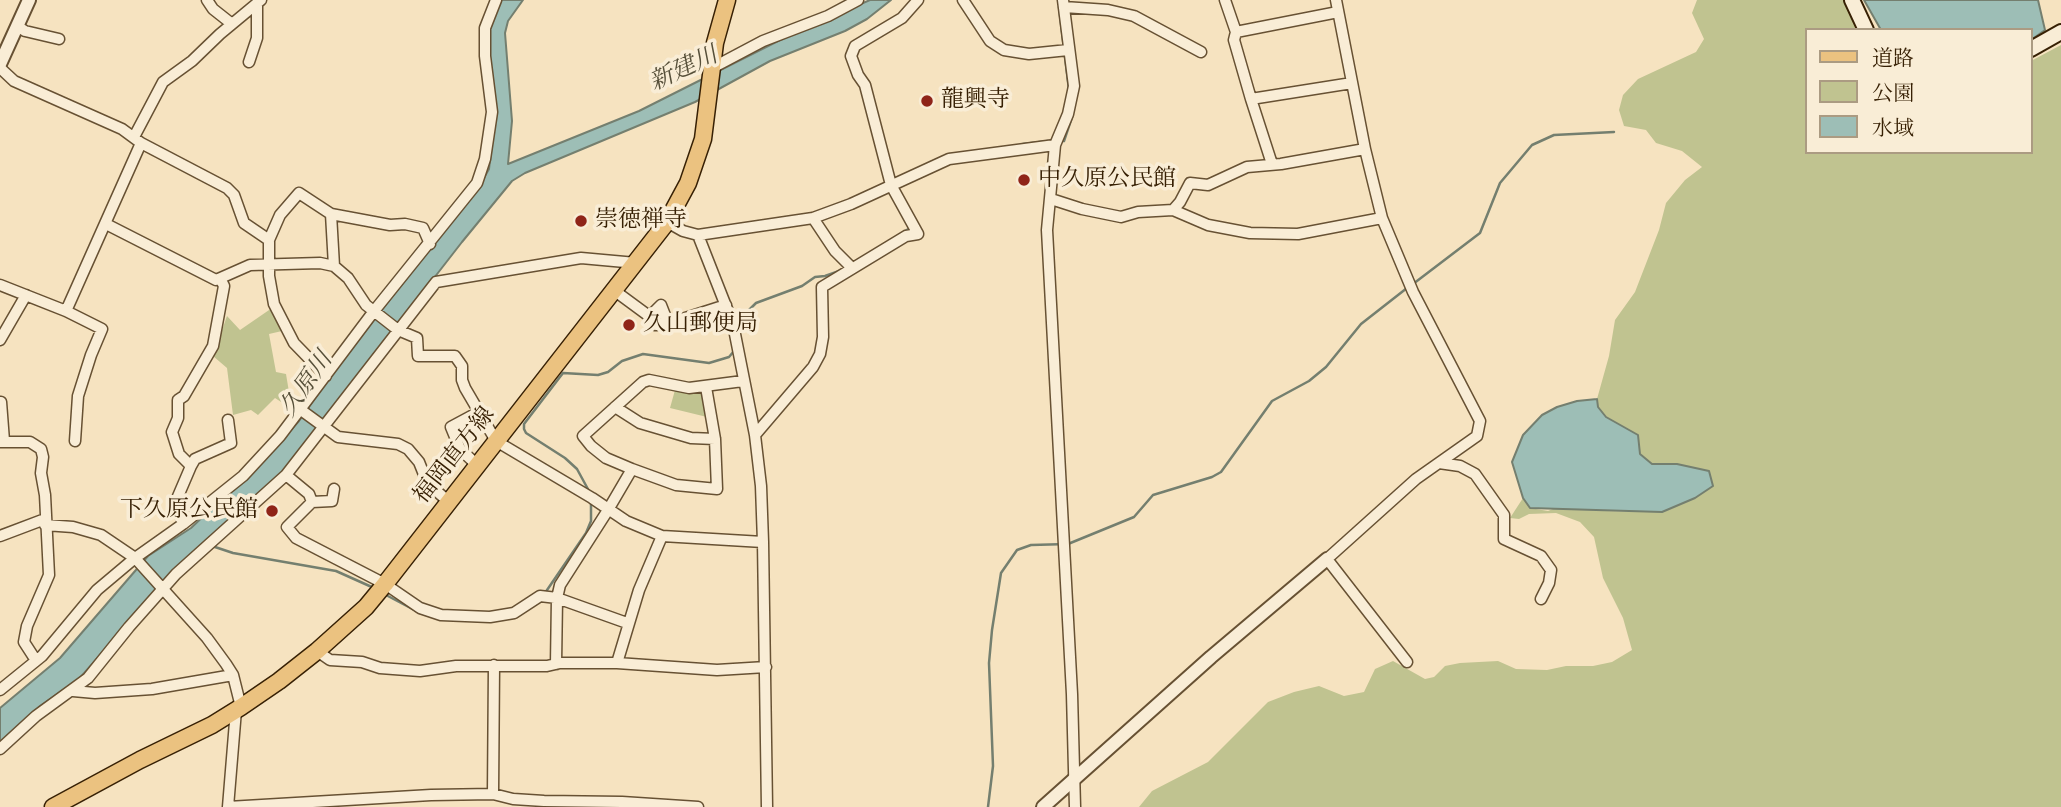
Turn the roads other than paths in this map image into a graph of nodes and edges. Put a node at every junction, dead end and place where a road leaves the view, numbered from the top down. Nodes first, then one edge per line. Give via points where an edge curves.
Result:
1 (29, 0) edge
2 (207, 0) edge
3 (495, 0) edge
4 (727, 0) edge
5 (858, 0) edge
6 (918, 0) edge
7 (963, 0) edge
8 (1225, 0) edge
9 (1336, 0) edge
10 (1852, 0) edge
11 (259, 2) edge
12 (1064, 4) edge
13 (1338, 12) junction
14 (232, 24) junction
15 (17, 26) junction
16 (1866, 28) edge
17 (1236, 32) junction
18 (2061, 32) edge
19 (59, 39) dead end
20 (2033, 48) edge
21 (1068, 50) junction
22 (1200, 52) dead end
23 (248, 62) dead end
24 (0, 66) edge
25 (712, 68) junction
26 (1352, 83) junction
27 (1251, 99) junction
28 (137, 140) junction
29 (1055, 145) junction
30 (1365, 149) junction
31 (1272, 164) junction
32 (891, 185) junction
33 (1051, 199) junction
34 (1173, 211) junction
35 (331, 214) junction
36 (813, 218) junction
37 (1382, 218) junction
38 (667, 222) junction
39 (106, 224) junction
40 (698, 235) junction
41 (269, 240) junction
42 (430, 244) junction
43 (636, 263) junction
44 (268, 264) junction
45 (334, 266) junction
46 (852, 268) junction
47 (221, 280) junction
48 (0, 285) edge
49 (615, 290) junction
50 (26, 295) junction
51 (726, 305) junction
52 (66, 311) junction
53 (374, 311) junction
54 (650, 316) junction
55 (668, 323) junction
56 (398, 330) junction
57 (0, 340) edge
58 (326, 376) junction
59 (743, 381) junction
60 (706, 387) junction
61 (1, 402) edge
62 (615, 407) junction
63 (301, 410) junction
64 (480, 412) junction
65 (228, 420) dead end
66 (323, 428) junction
67 (755, 435) junction
68 (715, 439) junction
69 (2, 441) edge
70 (75, 441) dead end
71 (496, 441) junction
72 (1439, 463) junction
73 (477, 465) junction
74 (191, 466) junction
75 (632, 469) junction
76 (286, 475) junction
77 (334, 489) dead end
78 (312, 502) junction
79 (449, 502) junction
80 (608, 510) junction
81 (45, 522) junction
82 (183, 524) junction
83 (0, 536) edge
84 (662, 536) junction
85 (763, 542) junction
86 (135, 558) junction
87 (1327, 559) junction
88 (384, 584) junction
89 (163, 588) junction
90 (557, 598) junction
91 (1541, 598) dead end
92 (628, 623) junction
93 (317, 651) junction
94 (35, 659) junction
95 (1406, 662) dead end
96 (617, 663) junction
97 (556, 664) junction
98 (494, 665) junction
99 (766, 667) junction
100 (233, 675) junction
101 (0, 690) edge
102 (73, 691) junction
103 (239, 709) junction
104 (0, 750) edge
105 (1074, 780) junction
106 (493, 794) junction
107 (53, 807) edge
108 (228, 807) edge
109 (698, 807) edge
110 (768, 807) edge
111 (1043, 807) edge
112 (1075, 807) edge

1 - 15 street
2 - 14 street
3 - 42 street via 485,28 492,112 485,159 477,183
4 - 25 main road, 福岡直方線
5 - 25 street
6 - 32 street via 902,18 855,46 851,56 865,85
7 - 21 street via 990,41 1004,50 1029,54
8 - 17 street
9 - 13 street
10 - 16 main road
11 - 14 street
11 - 23 street via 257,38
12 - 21 street
12 - 22 street via 1134,16
13 - 17 street
13 - 26 street
14 - 28 street via 163,82
15 - 19 street
15 - 24 street
17 - 27 street via 1234,40
18 - 20 main road
21 - 29 street via 1074,86
24 - 28 street via 14,81
25 - 38 main road, 福岡直方線 via 703,138 688,183
26 - 27 street
26 - 30 street
27 - 31 street
28 - 39 street
28 - 41 street via 226,188 234,195 244,223
29 - 32 street via 948,159
29 - 33 street
30 - 31 street
30 - 37 street
31 - 34 street via 1247,167 1208,185 1190,183
32 - 36 street
32 - 46 street via 918,234 906,236
33 - 34 street via 1121,217
33 - 105 street via 1047,230
34 - 37 street via 1208,225 1250,233 1298,234
35 - 41 street via 299,193 280,215
35 - 42 street via 423,228
35 - 45 street
36 - 40 street
36 - 46 street
37 - 72 street via 1413,292 1480,421 1477,436
38 - 40 street
38 - 43 main road, 福岡直方線
39 - 47 street
39 - 52 street
40 - 51 street
41 - 44 street
42 - 53 street
43 - 49 main road, 福岡直方線
43 - 56 street via 581,258 436,282
44 - 45 street
44 - 47 street via 250,265
44 - 58 street via 274,304 287,331
45 - 53 street
46 - 67 street via 822,288 823,337 813,367
47 - 74 street via 224,286 213,346 178,400 172,432 179,454
48 - 50 street
49 - 54 street
49 - 71 main road, 福岡直方線
50 - 52 street
50 - 57 street
51 - 55 street
51 - 59 street
52 - 70 street via 102,329 78,396
53 - 56 street
53 - 58 street
54 - 55 street via 656,325
54 - 55 street via 661,305
56 - 64 street via 417,338 418,356 455,356 462,366 465,388
56 - 66 street
58 - 63 street
59 - 60 street
59 - 67 street
60 - 62 street via 649,380
60 - 68 street
61 - 69 street
62 - 68 street via 640,423 691,438
62 - 75 street via 583,436 607,457
63 - 66 street
63 - 82 street via 243,476
64 - 71 street
64 - 73 street via 451,428 460,449
65 - 74 street via 231,443 195,459
66 - 76 street
66 - 79 street via 338,438 408,449 433,488
67 - 85 street
68 - 75 street via 717,489 676,485
69 - 81 street via 30,442 41,449
71 - 73 main road, 福岡直方線
71 - 80 street
72 - 87 street
72 - 91 street via 1461,466 1475,474 1504,515 1504,539 1541,556 1551,570
73 - 79 main road, 福岡直方線
74 - 82 street via 176,501
75 - 80 street
76 - 78 street
76 - 89 street
77 - 78 street via 332,501
78 - 88 street via 287,527 296,538
79 - 88 main road, 福岡直方線
80 - 84 street
80 - 90 street via 560,585
81 - 83 street
81 - 86 street via 101,535
81 - 94 street via 49,575 24,642
82 - 86 street
84 - 85 street
84 - 92 street
85 - 99 street
86 - 89 street
86 - 94 street via 97,590
87 - 95 street
87 - 105 street
88 - 90 street via 420,608 473,618 514,613 540,596
88 - 93 main road, 福岡直方線 via 366,607
89 - 100 street
89 - 102 street
90 - 92 street
90 - 97 street
92 - 96 street
93 - 98 street via 330,660 380,668 420,671
93 - 103 main road, 福岡直方線
94 - 101 street
96 - 97 street
96 - 99 street via 717,670
97 - 98 street
98 - 106 street
99 - 110 street
100 - 102 street via 152,690
100 - 103 street
102 - 104 street via 36,716
103 - 107 main road, 福岡直方線
103 - 108 street
105 - 111 street
105 - 112 street
106 - 108 street
106 - 109 street via 544,801

